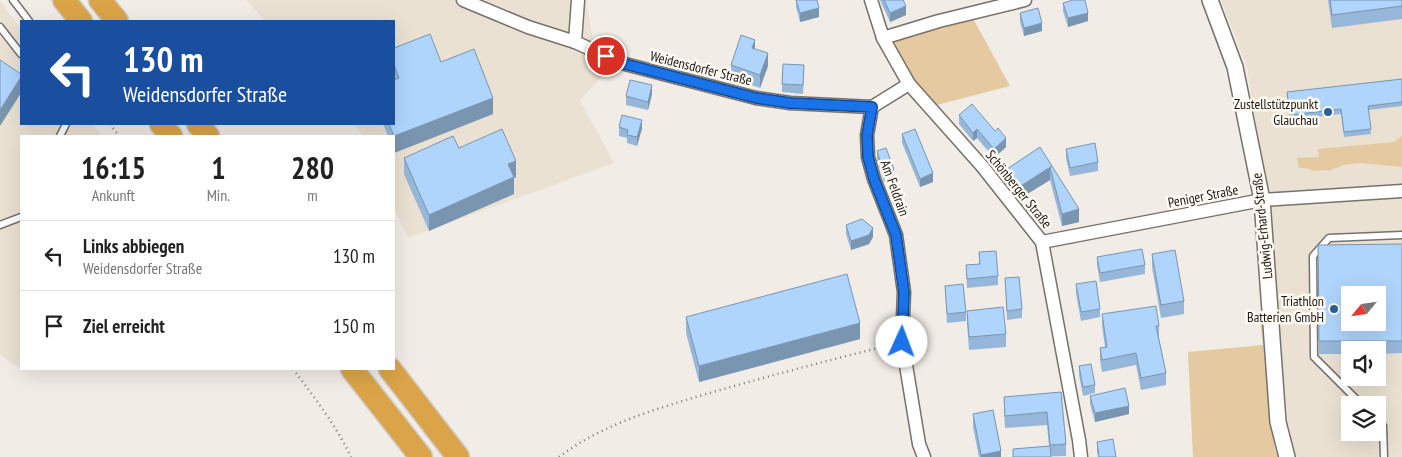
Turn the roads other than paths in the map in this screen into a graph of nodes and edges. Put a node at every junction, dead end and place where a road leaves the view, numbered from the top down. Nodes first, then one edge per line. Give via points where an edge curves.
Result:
1 (13, 0) edge
2 (64, 0) edge
3 (100, 0) edge
4 (462, 0) edge
5 (578, 0) edge
6 (871, 0) edge
7 (1025, 0) edge
8 (1210, 0) edge
9 (28, 20) edge
10 (80, 20) edge
11 (116, 20) edge
12 (0, 27) edge
13 (883, 38) junction
14 (575, 42) junction
15 (20, 53) edge
16 (908, 84) junction
17 (872, 107) junction
18 (162, 125) edge
19 (199, 125) edge
20 (170, 135) edge
21 (207, 135) edge
22 (1402, 191) edge
23 (1262, 200) junction
24 (20, 217) edge
25 (0, 225) edge
26 (1402, 235) edge
27 (1042, 242) junction
28 (353, 370) edge
29 (391, 370) edge
30 (1353, 396) edge
31 (1383, 441) edge
32 (421, 457) edge
33 (458, 457) edge
34 (924, 457) edge
35 (1081, 457) edge
36 (1287, 457) edge
37 (1384, 457) edge

1 - 9 lane
2 - 10 highway
3 - 11 highway
4 - 14 street, Weidensdorfer Straße
5 - 14 street
6 - 13 street, Schönberger Straße
7 - 13 street
8 - 23 street, Ludwig-Erhard-Straße via 1235,66
12 - 15 lane
13 - 16 street, Schönberger Straße
14 - 17 street, Weidensdorfer Straße via 621,63 756,98
16 - 17 street
16 - 27 street, Schönberger Straße via 982,166
17 - 34 street, Am Feldrain via 867,135 868,157 896,235 904,292 902,342
18 - 20 highway
19 - 21 highway
22 - 23 street, Peniger Straße
23 - 27 street, Peniger Straße
23 - 36 street, Ludwig-Erhard-Straße via 1278,422
24 - 25 lane
26 - 30 lane via 1329,238 1313,256 1314,356
27 - 35 street, Schönberger Straße
28 - 32 highway
29 - 33 highway
31 - 37 lane

